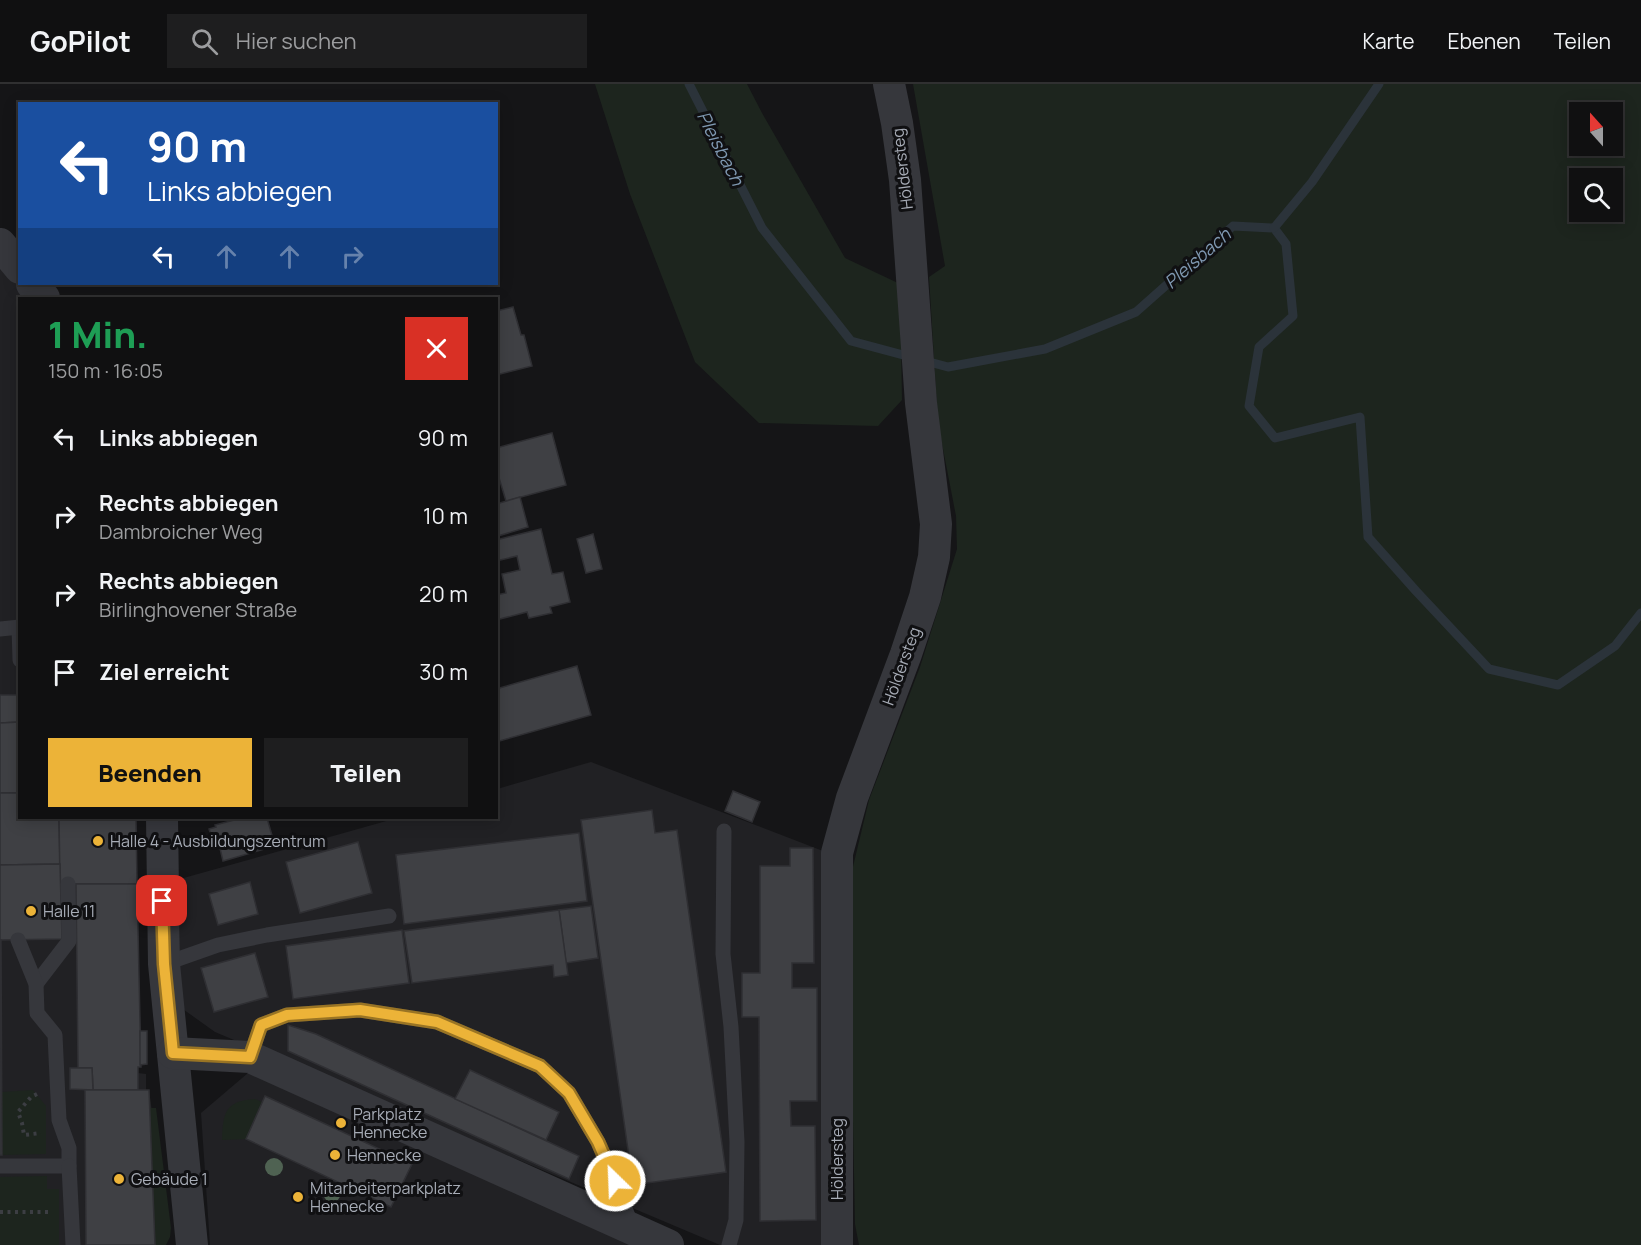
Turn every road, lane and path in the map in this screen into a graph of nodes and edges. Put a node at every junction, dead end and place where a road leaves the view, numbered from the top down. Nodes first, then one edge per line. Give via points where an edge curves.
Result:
1 (889, 84) edge
2 (0, 244) edge
3 (18, 266) edge
4 (33, 285) edge
5 (43, 297) edge
6 (18, 627) edge
7 (0, 629) edge
8 (162, 819) edge
9 (724, 831) dead end
10 (68, 884) dead end
11 (389, 916) dead end
12 (18, 939) dead end
13 (164, 964) junction
14 (36, 984) junction
15 (173, 1053) junction
16 (250, 1057) junction
17 (0, 1166) edge
18 (69, 1166) junction
19 (71, 1211) junction
20 (0, 1212) edge
21 (633, 1228) junction
22 (73, 1245) edge
23 (192, 1245) edge
24 (668, 1245) edge
25 (729, 1245) edge
26 (837, 1245) edge

1 - 26 street, Höldersteg via 905,180 921,403 936,524 925,597 852,798 837,853
2 - 3 street
4 - 5 street
6 - 7 lane
8 - 13 street
9 - 25 lane via 723,954 737,1142 736,1220
10 - 14 lane via 69,940
11 - 13 lane via 218,945
12 - 14 lane
13 - 15 street
14 - 18 lane via 37,1013 55,1035 58,1120 69,1148
15 - 16 street
15 - 23 street
16 - 21 street
16 - 21 lane via 261,1025 287,1015 360,1010 437,1022 540,1066 569,1093 598,1142
17 - 18 lane
18 - 19 lane
19 - 20 path
19 - 22 lane
21 - 24 street

